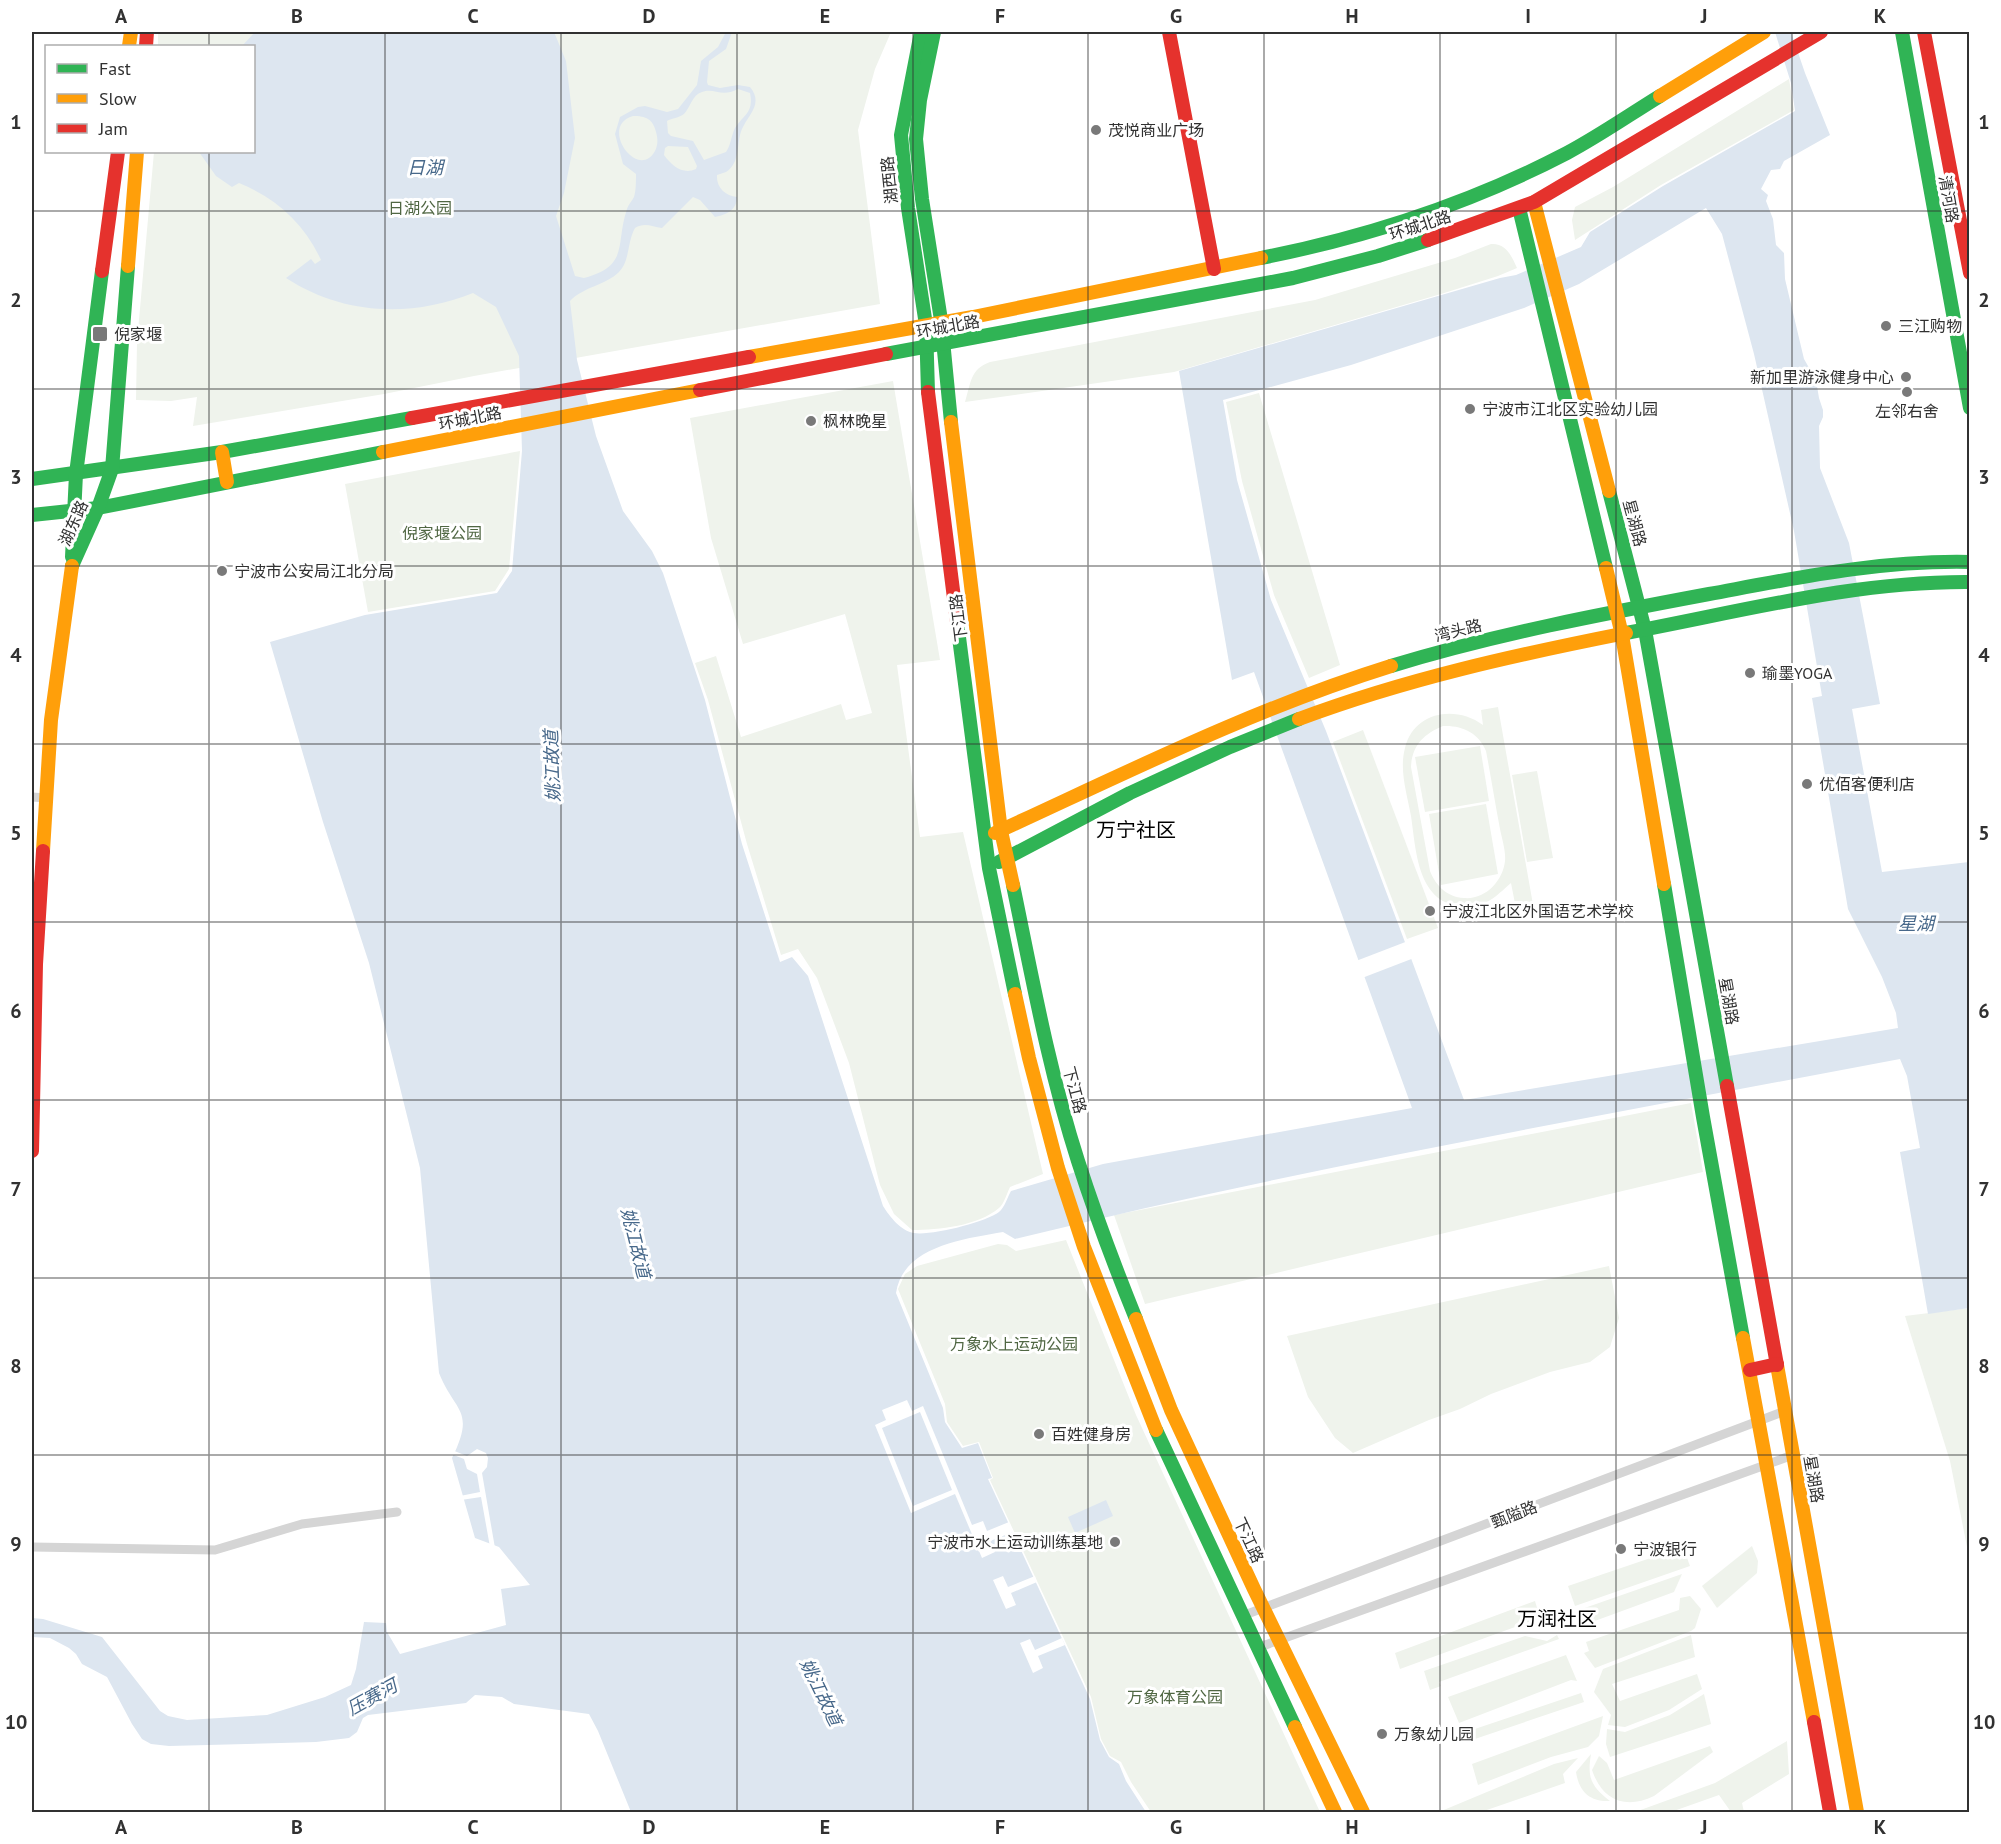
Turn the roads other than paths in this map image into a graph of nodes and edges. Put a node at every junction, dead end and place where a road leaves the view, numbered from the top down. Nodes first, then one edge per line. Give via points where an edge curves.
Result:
1 (921, 32) edge
2 (934, 32) edge
3 (1169, 32) edge
4 (1764, 32) edge
5 (1821, 32) edge
6 (1902, 32) edge
7 (1924, 32) edge
8 (118, 153) edge
9 (137, 153) edge
10 (1534, 202) junction
11 (1519, 208) junction
12 (1969, 267) edge
13 (1214, 269) junction
14 (941, 322) junction
15 (926, 325) junction
16 (944, 344) junction
17 (927, 346) junction
18 (1970, 408) edge
19 (222, 452) junction
20 (112, 469) junction
21 (76, 474) junction
22 (32, 479) edge
23 (227, 482) junction
24 (98, 508) junction
25 (75, 510) junction
26 (32, 515) edge
27 (1970, 562) edge
28 (72, 566) junction
29 (1970, 582) edge
30 (1640, 606) junction
31 (1616, 611) junction
32 (1645, 630) junction
33 (1622, 635) junction
34 (974, 753) junction
35 (992, 760) junction
36 (32, 797) edge
37 (46, 798) junction
38 (1001, 831) junction
39 (985, 838) junction
40 (1006, 859) junction
41 (989, 868) junction
42 (34, 964) edge
43 (32, 1151) edge
44 (1777, 1364) junction
45 (1750, 1370) junction
46 (1785, 1411) junction
47 (1759, 1421) junction
48 (1793, 1455) junction
49 (1767, 1464) junction
50 (397, 1512) dead end
51 (32, 1546) edge
52 (1263, 1608) junction
53 (1242, 1616) junction
54 (1280, 1640) junction
55 (1257, 1648) junction
56 (1335, 1812) edge
57 (1363, 1812) edge
58 (1830, 1812) edge
59 (1857, 1812) edge

1 - 15 main road, 湖西路 via 901,135
2 - 14 main road, 湖西路 via 916,137 922,206
3 - 13 main road
4 - 13 main road, 环城北路 via 1569,152 1483,192 1367,232
5 - 10 main road, 环城北路
6 - 18 main road, 清河路
7 - 12 main road, 清河路
8 - 21 main road, 湖东路
9 - 20 main road, 湖东路
10 - 11 main road, 环城北路
10 - 30 main road, 星湖路
11 - 16 main road, 环城北路 via 1378,256 1293,278
11 - 31 main road
13 - 14 main road, 环城北路
14 - 15 main road, 环城北路
14 - 16 main road, 下江路
15 - 17 main road, 下江路
15 - 19 main road, 环城北路
16 - 17 main road, 环城北路
16 - 35 main road, 下江路
17 - 23 main road, 环城北路
17 - 34 main road, 下江路 via 926,378
19 - 20 main road, 环城北路
19 - 23 main road
20 - 21 main road, 环城北路
20 - 24 main road, 湖东路
21 - 22 main road, 环城北路
21 - 25 main road, 湖东路
23 - 24 main road, 环城北路
24 - 25 main road, 环城北路
24 - 28 main road, 湖东路
25 - 26 main road, 环城北路
25 - 28 main road, 湖东路
27 - 30 main road, 湾头路 via 1917,561 1859,567
28 - 37 main road via 51,720
29 - 32 main road via 1864,588
30 - 31 main road, 湾头路
30 - 32 main road, 星湖路
31 - 33 main road
31 - 38 main road, 湾头路 via 1443,650 1318,691 1145,762
32 - 33 main road
32 - 44 main road, 星湖路
33 - 40 main road via 1475,664 1323,711 1218,752
33 - 45 main road
34 - 35 main road
34 - 39 main road, 下江路
35 - 38 main road, 下江路
36 - 37 street
37 - 42 main road
38 - 39 main road, 湾头路
38 - 40 main road, 下江路
39 - 41 main road, 下江路
40 - 41 main road
40 - 52 main road, 下江路 via 1049,1054 1105,1240 1171,1410
41 - 53 main road, 下江路 via 1029,1058 1084,1247 1154,1426
42 - 43 main road
44 - 45 main road
44 - 46 main road, 星湖路
45 - 47 main road
46 - 47 street, 甄隘路
46 - 48 main road, 星湖路
47 - 49 main road
47 - 52 street, 甄隘路
48 - 49 street
48 - 59 main road, 星湖路
49 - 54 street
49 - 58 main road
50 - 51 street via 302,1524 215,1550
52 - 53 street, 甄隘路
52 - 54 main road, 下江路
53 - 55 main road, 下江路
54 - 55 street
54 - 57 main road, 下江路
55 - 56 main road, 下江路

